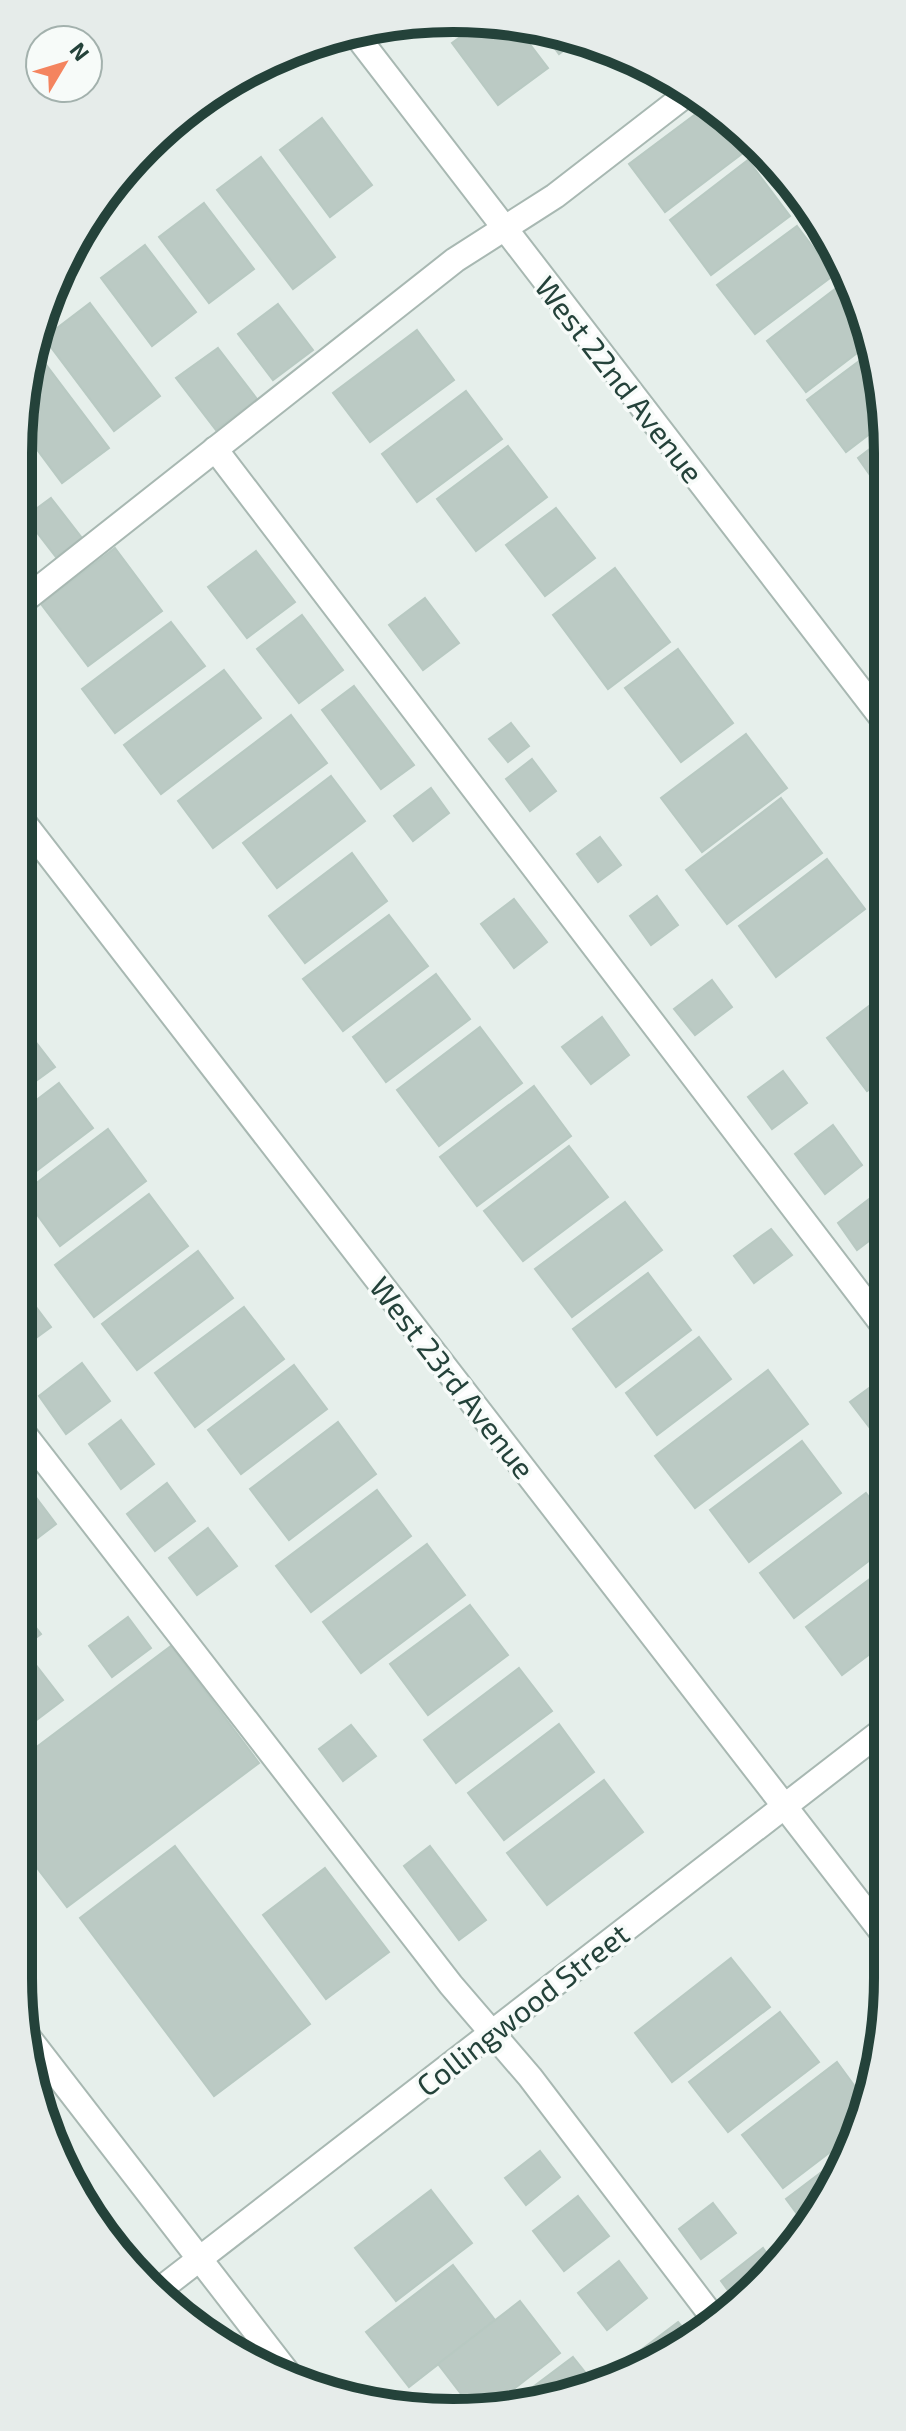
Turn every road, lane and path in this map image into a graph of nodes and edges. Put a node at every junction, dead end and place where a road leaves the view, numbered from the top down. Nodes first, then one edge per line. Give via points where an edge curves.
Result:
1 (361, 42) edge
2 (681, 99) edge
3 (504, 228) junction
4 (215, 449) junction
5 (32, 594) edge
6 (874, 708) edge
7 (32, 833) edge
8 (874, 1313) edge
9 (32, 1444) edge
10 (874, 1737) edge
11 (786, 1807) junction
12 (874, 1922) edge
13 (492, 2032) junction
14 (39, 2051) edge
15 (199, 2258) junction
16 (165, 2285) edge
17 (709, 2312) edge
18 (279, 2361) edge

1 - 3 street, West 22nd Avenue
2 - 3 street via 555,196
3 - 4 street via 455,260
3 - 6 street, West 22nd Avenue
4 - 5 street
4 - 8 street
7 - 11 street, West 23rd Avenue
9 - 13 street
10 - 11 street, Collingwood Street
11 - 12 street, West 23rd Avenue
11 - 13 street, Collingwood Street
13 - 15 street, Collingwood Street
13 - 17 street
14 - 15 street
15 - 16 street, Collingwood Street
15 - 18 street

